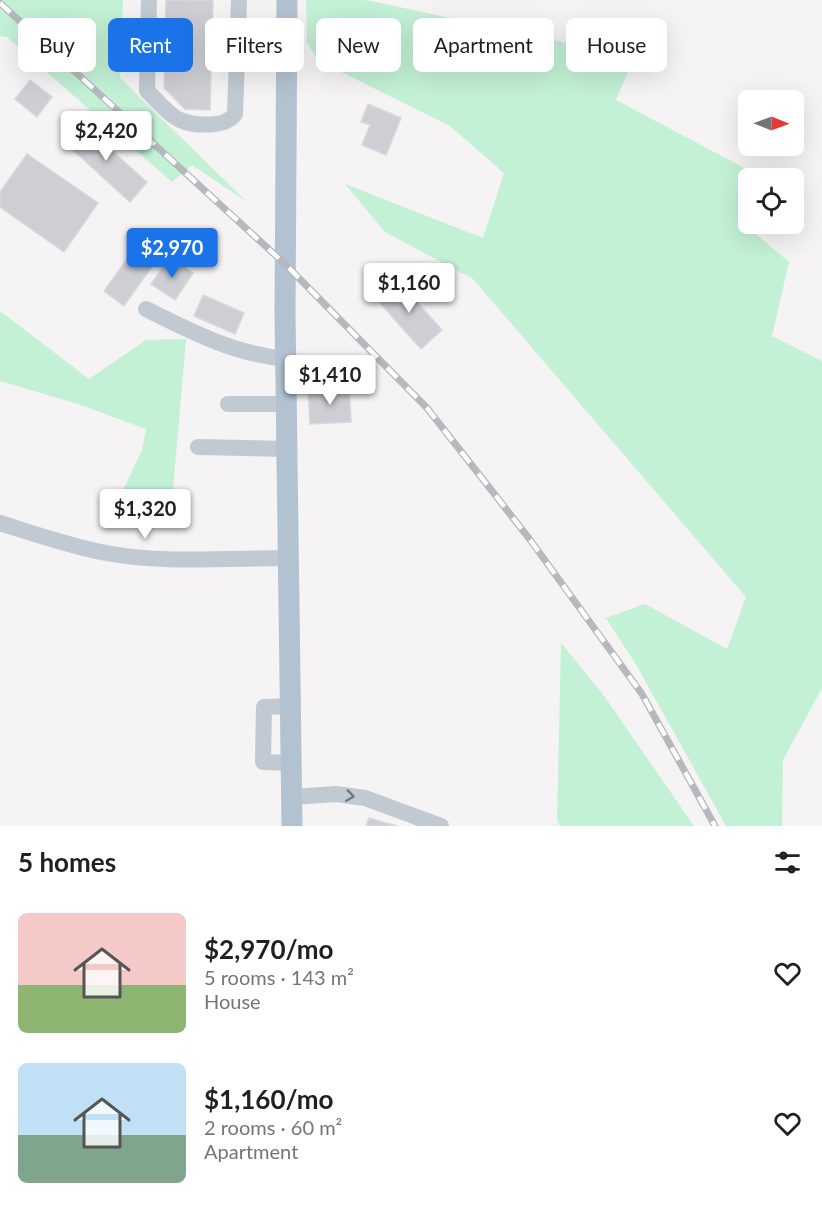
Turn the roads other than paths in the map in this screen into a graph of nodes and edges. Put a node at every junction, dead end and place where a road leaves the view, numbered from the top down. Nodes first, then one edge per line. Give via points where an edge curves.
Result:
1 (149, 0) edge
2 (239, 0) edge
3 (287, 0) edge
4 (238, 18) edge
5 (287, 18) edge
6 (236, 72) edge
7 (286, 72) edge
8 (146, 309) dead end
9 (286, 359) junction
10 (228, 404) dead end
11 (287, 404) junction
12 (198, 447) dead end
13 (287, 449) junction
14 (0, 523) edge
15 (290, 558) junction
16 (292, 706) junction
17 (292, 763) junction
18 (292, 796) junction
19 (292, 826) edge
20 (441, 826) edge

1 - 6 street via 147,91 178,120 213,124 233,117
2 - 4 street
3 - 5 main road
7 - 9 main road
8 - 9 street via 221,345 261,357
9 - 11 main road
10 - 11 street
11 - 13 main road
12 - 13 street
13 - 15 main road
14 - 15 street via 107,554
15 - 16 main road
16 - 17 main road
16 - 17 street via 264,707 263,762
17 - 18 main road
18 - 19 main road
18 -> 20 street via 336,794 365,798

